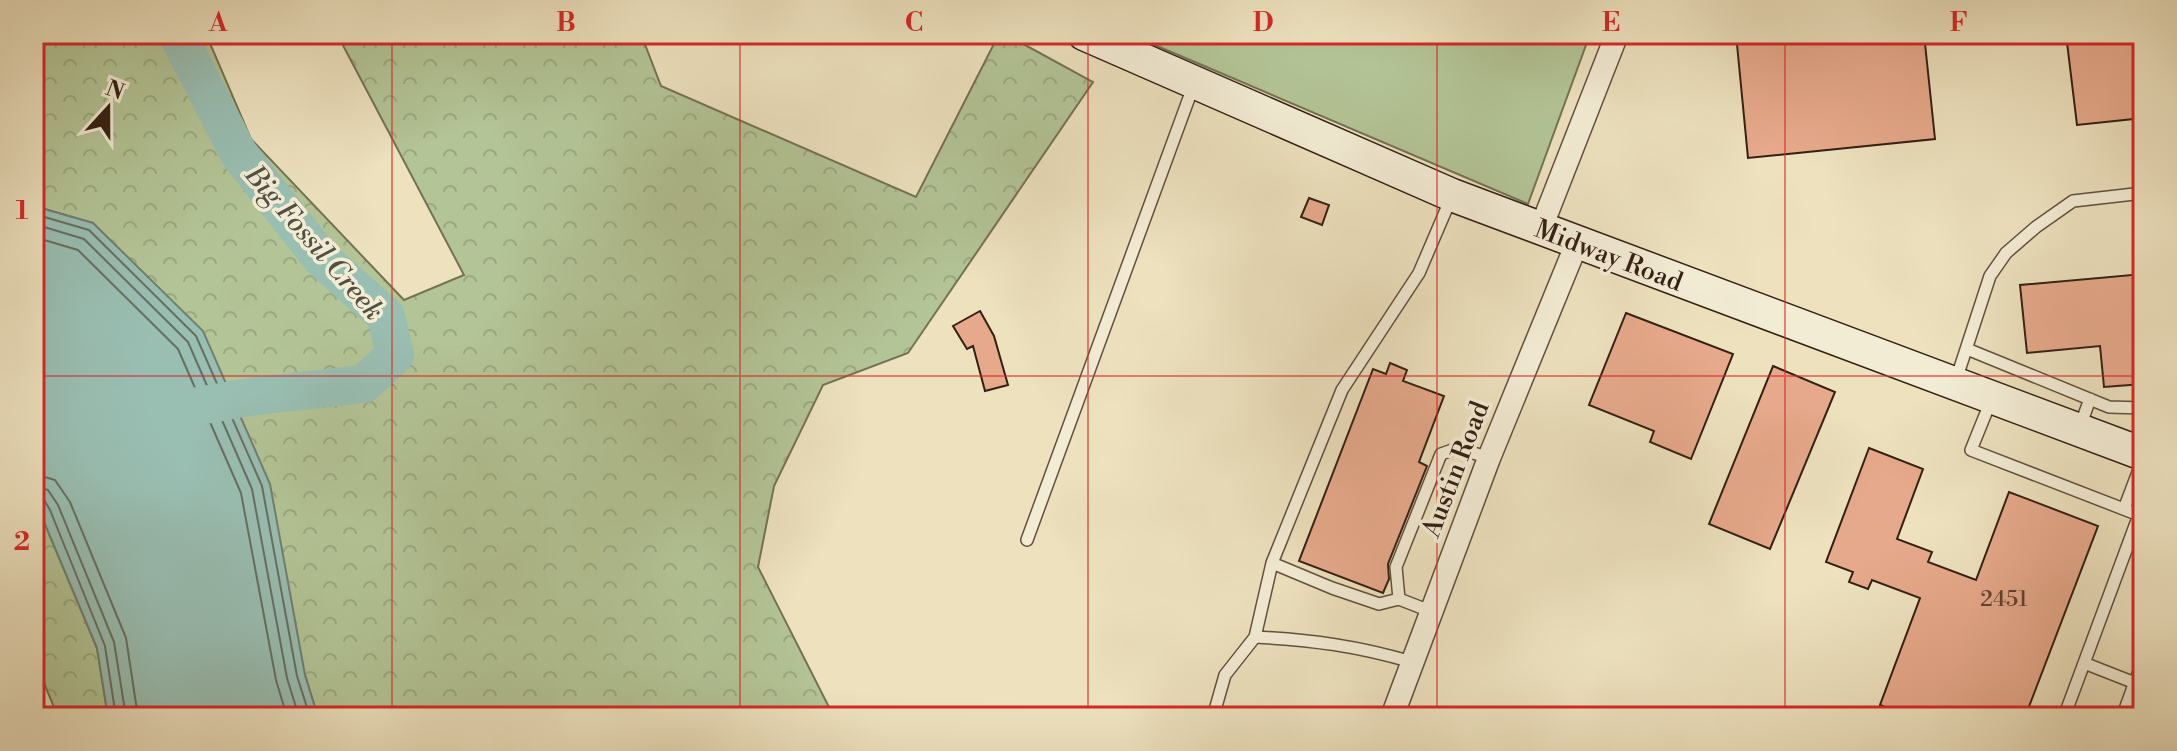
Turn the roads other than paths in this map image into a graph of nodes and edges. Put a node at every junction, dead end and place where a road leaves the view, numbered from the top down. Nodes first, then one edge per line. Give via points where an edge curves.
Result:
1 (1084, 34) edge
2 (1617, 34) edge
3 (1195, 82) junction
4 (2143, 193) edge
5 (1452, 195) junction
6 (1541, 228) junction
7 (1577, 243) junction
8 (1967, 349) junction
9 (1955, 383) junction
10 (1992, 398) junction
11 (2090, 399) junction
12 (2143, 408) edge
13 (2078, 430) junction
14 (2143, 457) edge
15 (1489, 458) junction
16 (2124, 509) junction
17 (2141, 515) edge
18 (1027, 540) dead end
19 (1272, 563) junction
20 (1399, 599) junction
21 (1430, 611) junction
22 (1255, 637) junction
23 (1412, 662) junction
24 (2084, 663) junction
25 (2141, 681) edge
26 (1213, 717) edge
27 (1392, 717) edge
28 (2064, 717) edge
29 (2128, 717) edge

1 - 3 main road, Midway Road
2 - 6 street
3 - 5 main road, Midway Road
3 - 18 lane
4 - 8 lane via 2073,201 2006,253 1990,276
5 - 6 main road, Midway Road
5 - 19 lane via 1419,273 1342,390
6 - 7 main road, Midway Road
7 - 9 main road, Midway Road
7 - 15 street, Austin Road
8 - 9 lane
8 - 11 lane
9 - 10 main road, Midway Road
10 - 13 main road, Midway Road
10 - 16 lane via 1971,450
11 - 12 lane via 2109,407
11 - 13 lane
13 - 14 main road, Midway Road
14 - 16 lane
15 - 20 lane via 1458,448 1441,454 1396,567
15 - 21 street, Austin Road
16 - 17 lane
17 - 24 lane
19 - 20 lane via 1379,604
19 - 22 lane
20 - 21 lane
21 - 23 street, Austin Road
22 - 23 lane via 1362,647
22 - 26 lane via 1225,675
23 - 27 street, Austin Road
24 - 25 lane
24 - 28 lane
25 - 29 street

